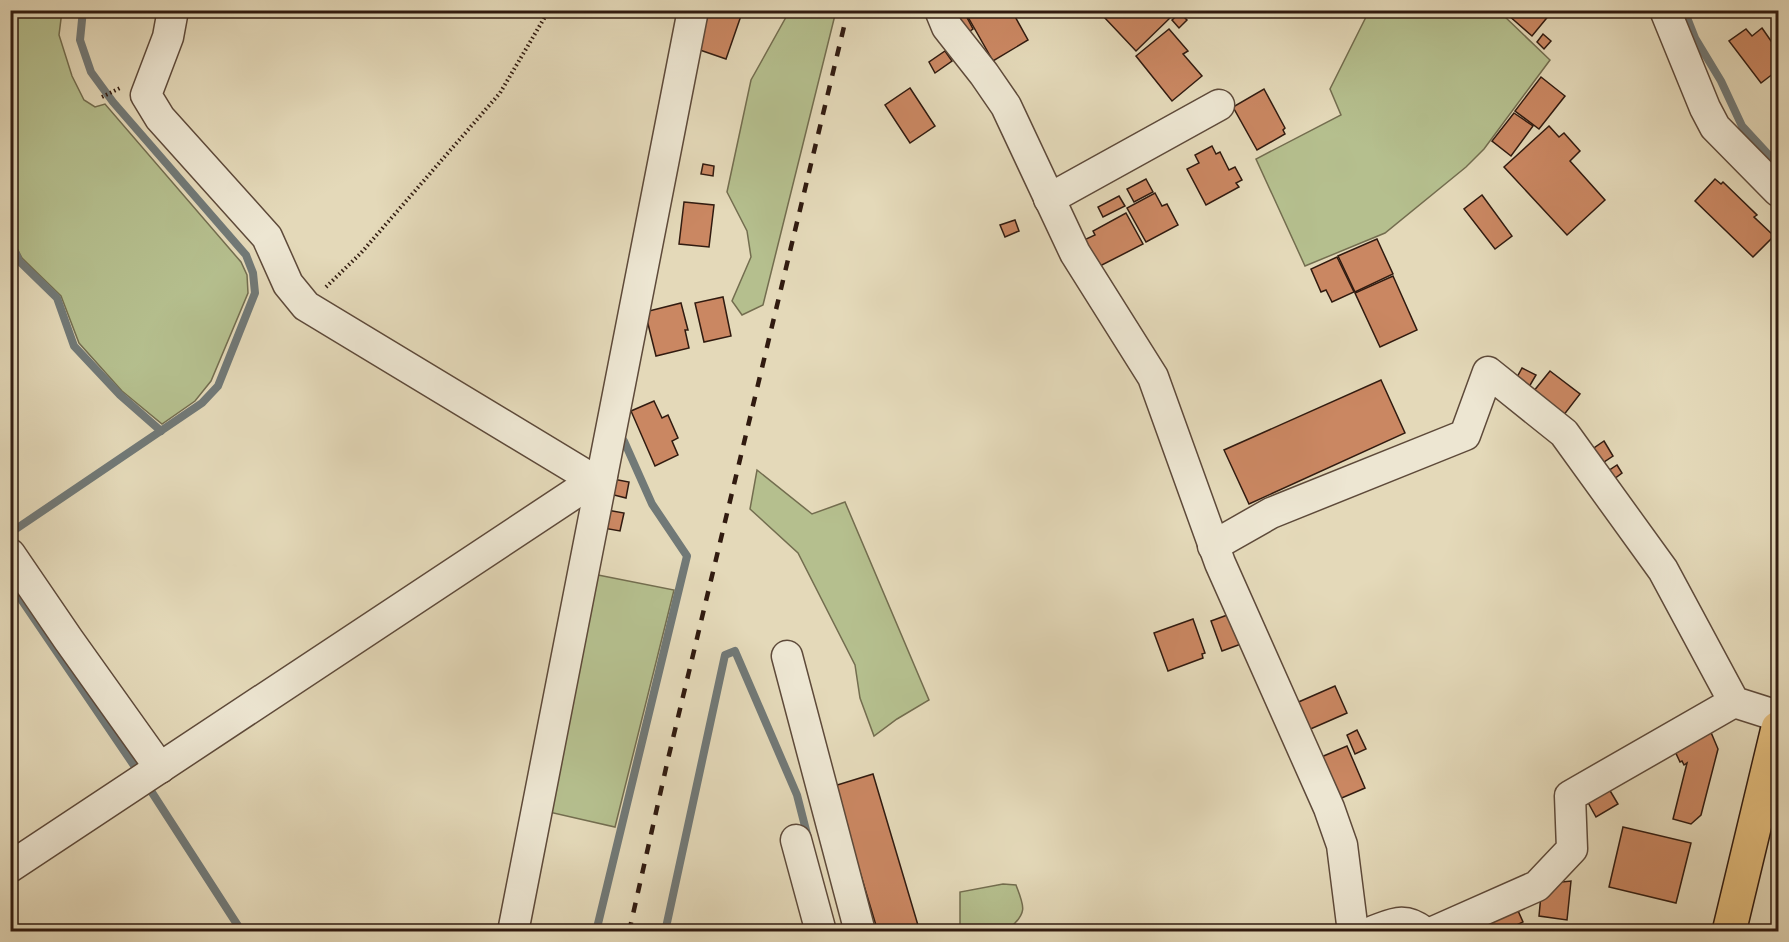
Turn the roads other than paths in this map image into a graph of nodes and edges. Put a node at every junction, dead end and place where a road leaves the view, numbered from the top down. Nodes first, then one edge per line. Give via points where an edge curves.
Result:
1 (173, 10) edge
2 (693, 10) edge
3 (940, 10) edge
4 (1665, 10) edge
5 (1219, 105) dead end
6 (1779, 190) edge
7 (1049, 199) junction
8 (598, 477) junction
9 (1213, 546) junction
10 (10, 554) edge
11 (787, 656) dead end
12 (1734, 702) junction
13 (1779, 716) edge
14 (1779, 729) edge
15 (160, 768) junction
16 (1770, 799) edge
17 (796, 840) dead end
18 (10, 867) edge
19 (513, 932) edge
20 (822, 932) edge
21 (860, 932) edge
22 (1353, 932) edge
23 (1371, 932) edge
24 (1424, 932) edge
25 (1433, 932) edge
26 (1729, 932) edge

1 - 8 street via 168,36 146,95 160,118 267,237 288,284 306,306
2 - 8 street
3 - 7 street via 946,27 1006,106
4 - 6 street via 1715,127
5 - 7 street
7 - 9 street via 1075,253 1153,377
8 - 15 street
8 - 19 street
9 - 12 street via 1271,513 1465,435 1488,372 1564,432 1663,570
9 - 22 street via 1329,808 1341,845
10 - 15 street
11 - 21 street
12 - 13 street
12 - 25 street via 1570,796 1572,849 1537,886
14 - 16 highway
15 - 18 street
16 - 26 highway
17 - 20 street
23 - 24 street via 1403,921

